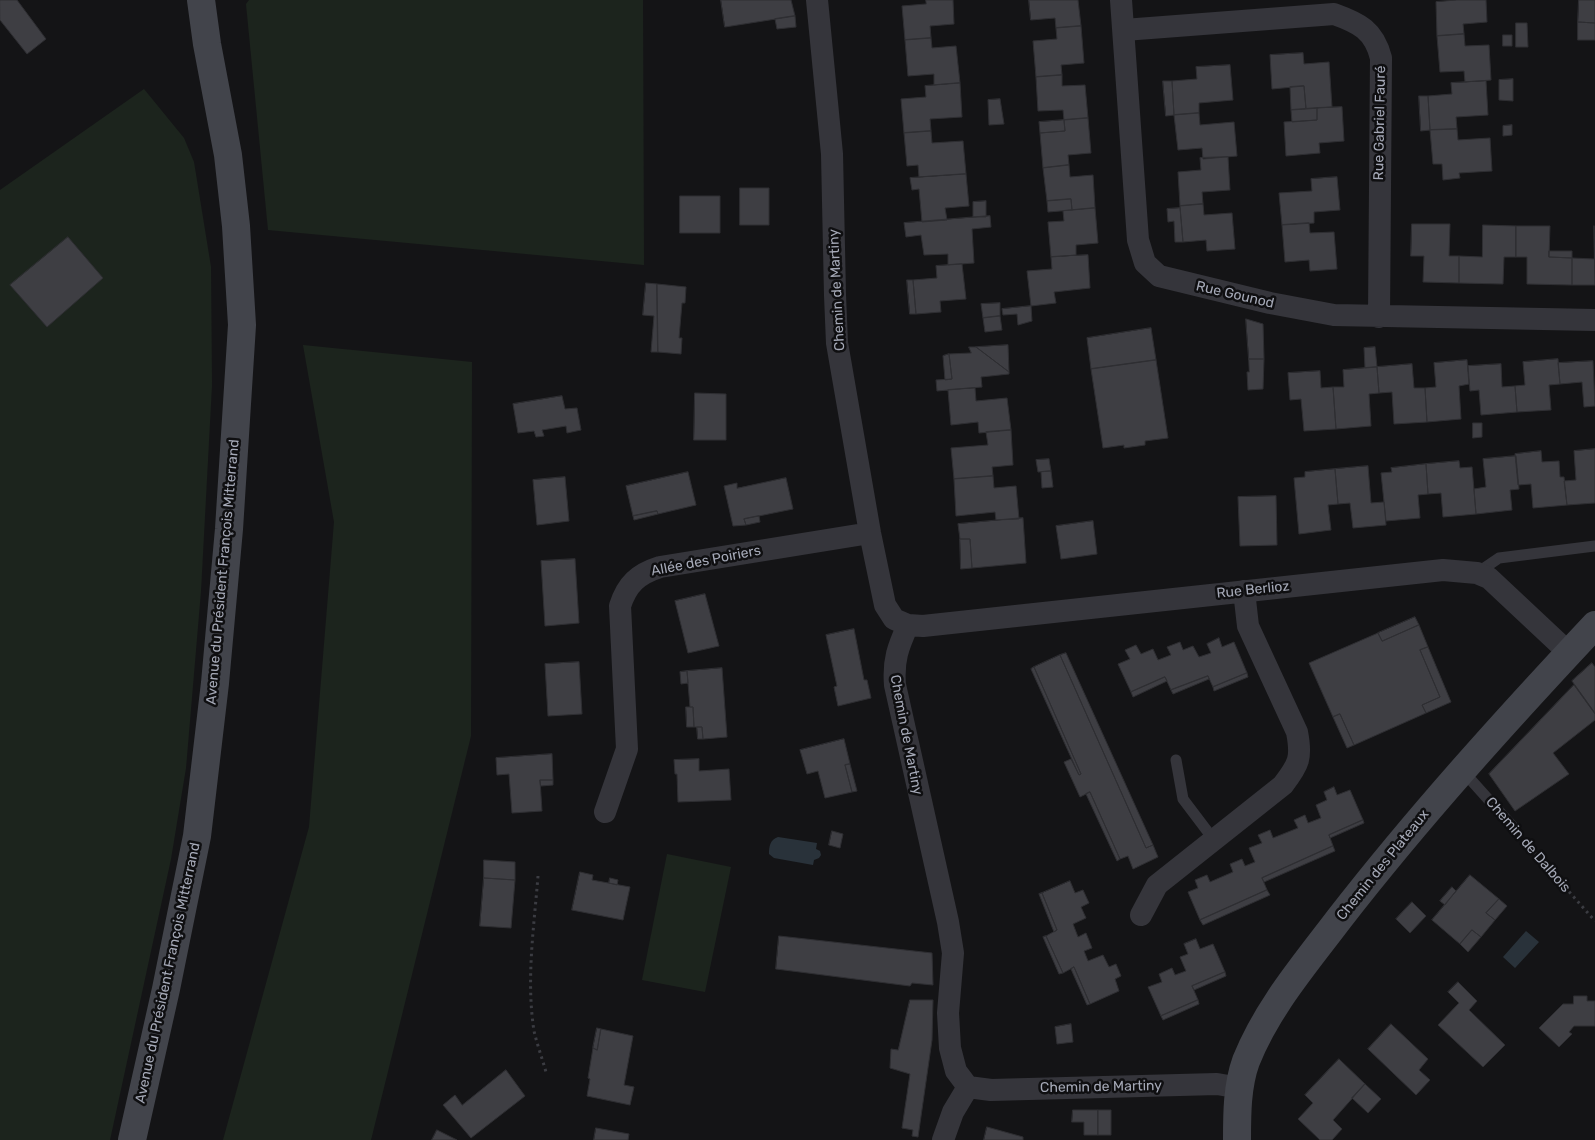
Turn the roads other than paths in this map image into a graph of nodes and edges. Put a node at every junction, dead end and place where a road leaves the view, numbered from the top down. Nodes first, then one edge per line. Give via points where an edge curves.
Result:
1 (201, 0) edge
2 (1121, 0) edge
3 (817, 1) edge
4 (1124, 30) junction
5 (1379, 317) junction
6 (1595, 320) edge
7 (870, 533) junction
8 (1595, 546) edge
9 (1477, 573) junction
10 (1244, 591) junction
11 (908, 624) junction
12 (1595, 626) edge
13 (1569, 653) junction
14 (1176, 760) dead end
15 (1462, 770) junction
16 (606, 812) dead end
17 (1514, 828) road end
18 (1214, 840) junction
19 (1141, 915) dead end
20 (968, 1087) junction
21 (1240, 1088) junction
22 (132, 1140) edge
23 (943, 1140) edge
24 (1237, 1140) edge

1 - 22 street, Avenue du Président François Mitterrand via 229,164 242,334 229,529 197,836
2 - 4 street, Rue Gounod
3 - 7 street, Chemin de Martiny via 832,154 837,343
4 - 5 street, Rue Gounod via 1138,240 1145,262 1159,276 1270,304 1334,315
4 - 5 street, Rue Gabriel Fauré via 1334,14 1354,21 1369,33 1381,58
5 - 6 street, Rue Gounod
7 - 11 street, Chemin de Martiny via 884,605 894,619
7 - 16 street, Allée des Poiriers via 660,567 647,571 625,590 620,606 627,749
8 - 9 lane via 1499,558
9 - 10 street, Rue Berlioz via 1443,570
9 - 13 street, Rue Berlioz via 1489,578
10 - 11 street, Rue Berlioz via 923,626
10 - 18 street via 1248,626 1297,732 1300,749 1296,767 1283,785
11 - 20 street, Chemin de Martiny via 893,668 895,686 948,922 952,953 948,1014 950,1048 956,1071
12 - 13 street, Chemin des Plateaux
13 - 15 street, Chemin des Plateaux
14 - 18 lane via 1183,799
15 - 17 lane, Chemin de Dalbois
15 - 21 street, Chemin des Plateaux via 1359,894 1282,994 1246,1062
18 - 19 street via 1157,885
20 - 21 street, Chemin de Martiny via 991,1090 1217,1084
20 - 23 street via 953,1112
21 - 24 street, Chemin des Plateaux

